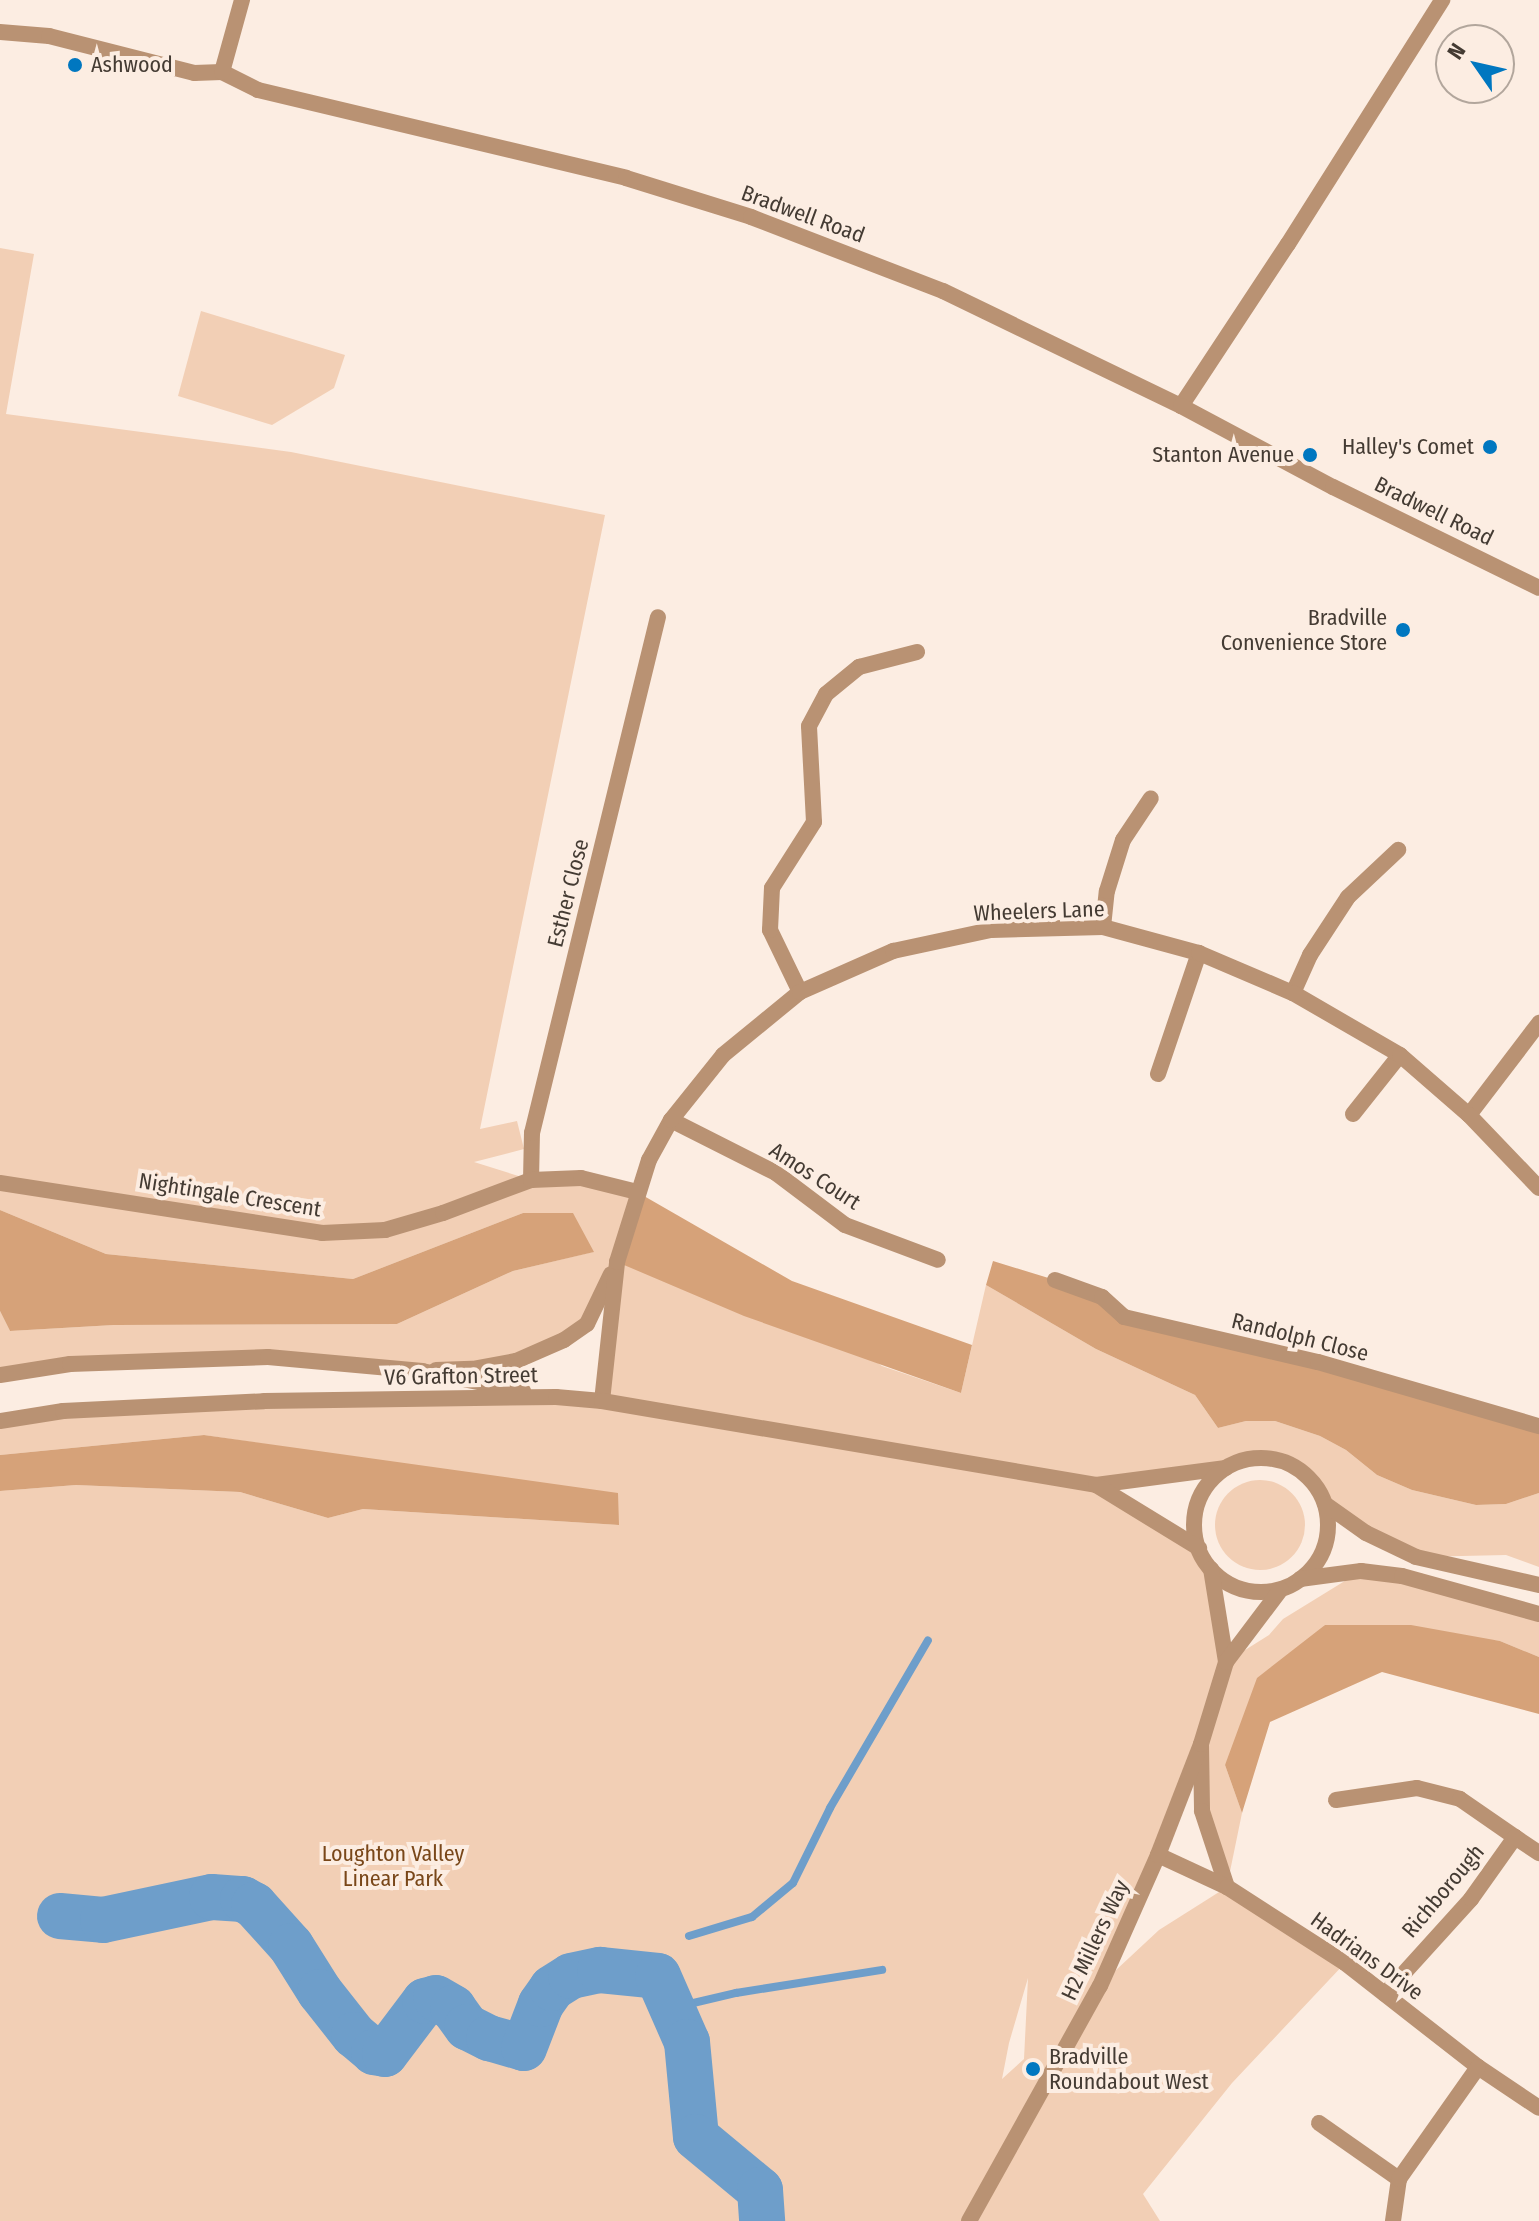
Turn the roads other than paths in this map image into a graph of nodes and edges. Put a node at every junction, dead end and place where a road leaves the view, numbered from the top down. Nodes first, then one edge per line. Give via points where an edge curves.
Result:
1 (242, 0) edge
2 (1440, 1) edge
3 (0, 32) edge
4 (222, 72) junction
5 (1181, 406) junction
6 (1539, 588) edge
7 (658, 617) dead end
8 (917, 652) dead end
9 (1151, 798) dead end
10 (1398, 850) dead end
11 (1103, 927) junction
12 (1199, 953) junction
13 (800, 992) junction
14 (1293, 993) junction
15 (1539, 1023) edge
16 (1400, 1055) junction
17 (1158, 1074) dead end
18 (1353, 1114) dead end
19 (1469, 1115) junction
20 (671, 1120) junction
21 (531, 1180) junction
22 (0, 1183) edge
23 (1539, 1188) edge
24 (637, 1192) junction
25 (938, 1260) dead end
26 (617, 1262) junction
27 (1055, 1280) dead end
28 (422, 1371) junction
29 (0, 1375) edge
30 (556, 1397) junction
31 (602, 1401) junction
32 (0, 1421) edge
33 (1539, 1426) edge
34 (1226, 1468) junction
35 (1096, 1485) junction
36 (1325, 1504) junction
37 (1199, 1548) junction
38 (1211, 1569) junction
39 (1539, 1576) edge
40 (1300, 1579) junction
41 (1517, 1579) junction
42 (1539, 1585) edge
43 (1281, 1589) junction
44 (1539, 1614) edge
45 (1226, 1662) junction
46 (1201, 1744) junction
47 (1336, 1800) dead end
48 (1515, 1837) junction
49 (1539, 1853) edge
50 (1158, 1855) junction
51 (1227, 1887) junction
52 (1385, 1994) junction
53 (1478, 2067) junction
54 (1539, 2108) edge
55 (1319, 2123) dead end
56 (1399, 2179) junction
57 (969, 2221) edge
58 (1393, 2221) edge

1 - 4 street
2 - 5 street
3 - 4 street, Bradwell Road via 49,36 194,73
4 - 5 street, Bradwell Road via 258,90 626,178 751,217 943,291
5 - 6 street, Bradwell Road
7 - 21 street, Esther Close via 532,1133
8 - 13 street via 859,667 826,694 809,726 814,822 772,888 770,930
9 - 11 street via 1123,840 1107,891
10 - 14 street via 1348,897 1310,955
11 - 12 street, Wheelers Lane
11 - 13 street, Wheelers Lane via 991,930 893,951
12 - 14 street, Wheelers Lane
12 - 17 street
13 - 20 street, Wheelers Lane via 723,1055
14 - 16 street, Wheelers Lane
15 - 19 street
16 - 18 street
16 - 19 street, Wheelers Lane
19 - 23 street, Wheelers Lane
20 - 24 street, Wheelers Lane
20 - 25 street, Amos Court via 776,1173 845,1225
21 - 22 street, Nightingale Crescent via 385,1230 322,1233
21 - 24 street, Nightingale Crescent via 581,1178
24 - 26 street, Wheelers Lane
26 - 28 street via 587,1324 564,1340 516,1361
26 - 31 street, Wheelers Lane
27 - 33 street, Randolph Close via 1102,1297 1124,1317 1318,1362
28 - 29 street, V6 Grafton Street via 268,1357 70,1364
28 - 30 street, V6 Grafton Street
30 - 31 street
30 - 32 street, V6 Grafton Street via 264,1401 63,1411
31 - 35 street
34 - 35 street
34 - 36 street via 1257,1458 1284,1461 1308,1476
34 - 37 street via 1212,1479 1198,1503 1194,1530
35 - 37 street
36 - 40 street via 1327,1538 1322,1554
36 - 41 street via 1366,1533 1416,1557
37 - 38 street
38 - 43 street via 1236,1587
38 - 45 street, H2 Millers Way
39 - 41 street
40 - 43 street
40 - 44 street via 1361,1571 1402,1576
41 - 42 street
43 - 45 street, H2 Millers Way
45 - 46 street, H2 Millers Way
46 - 50 street, H2 Millers Way
46 - 51 street via 1202,1811
47 - 48 street via 1417,1788 1460,1799
48 - 49 street, Richborough
48 - 52 street, Richborough via 1471,1899
50 - 51 street, Hadrians Drive
50 - 57 street, H2 Millers Way via 1100,1986
51 - 52 street, Hadrians Drive
52 - 53 street, Hadrians Drive
53 - 54 street, Hadrians Drive
53 - 56 street
55 - 56 street
56 - 58 street

